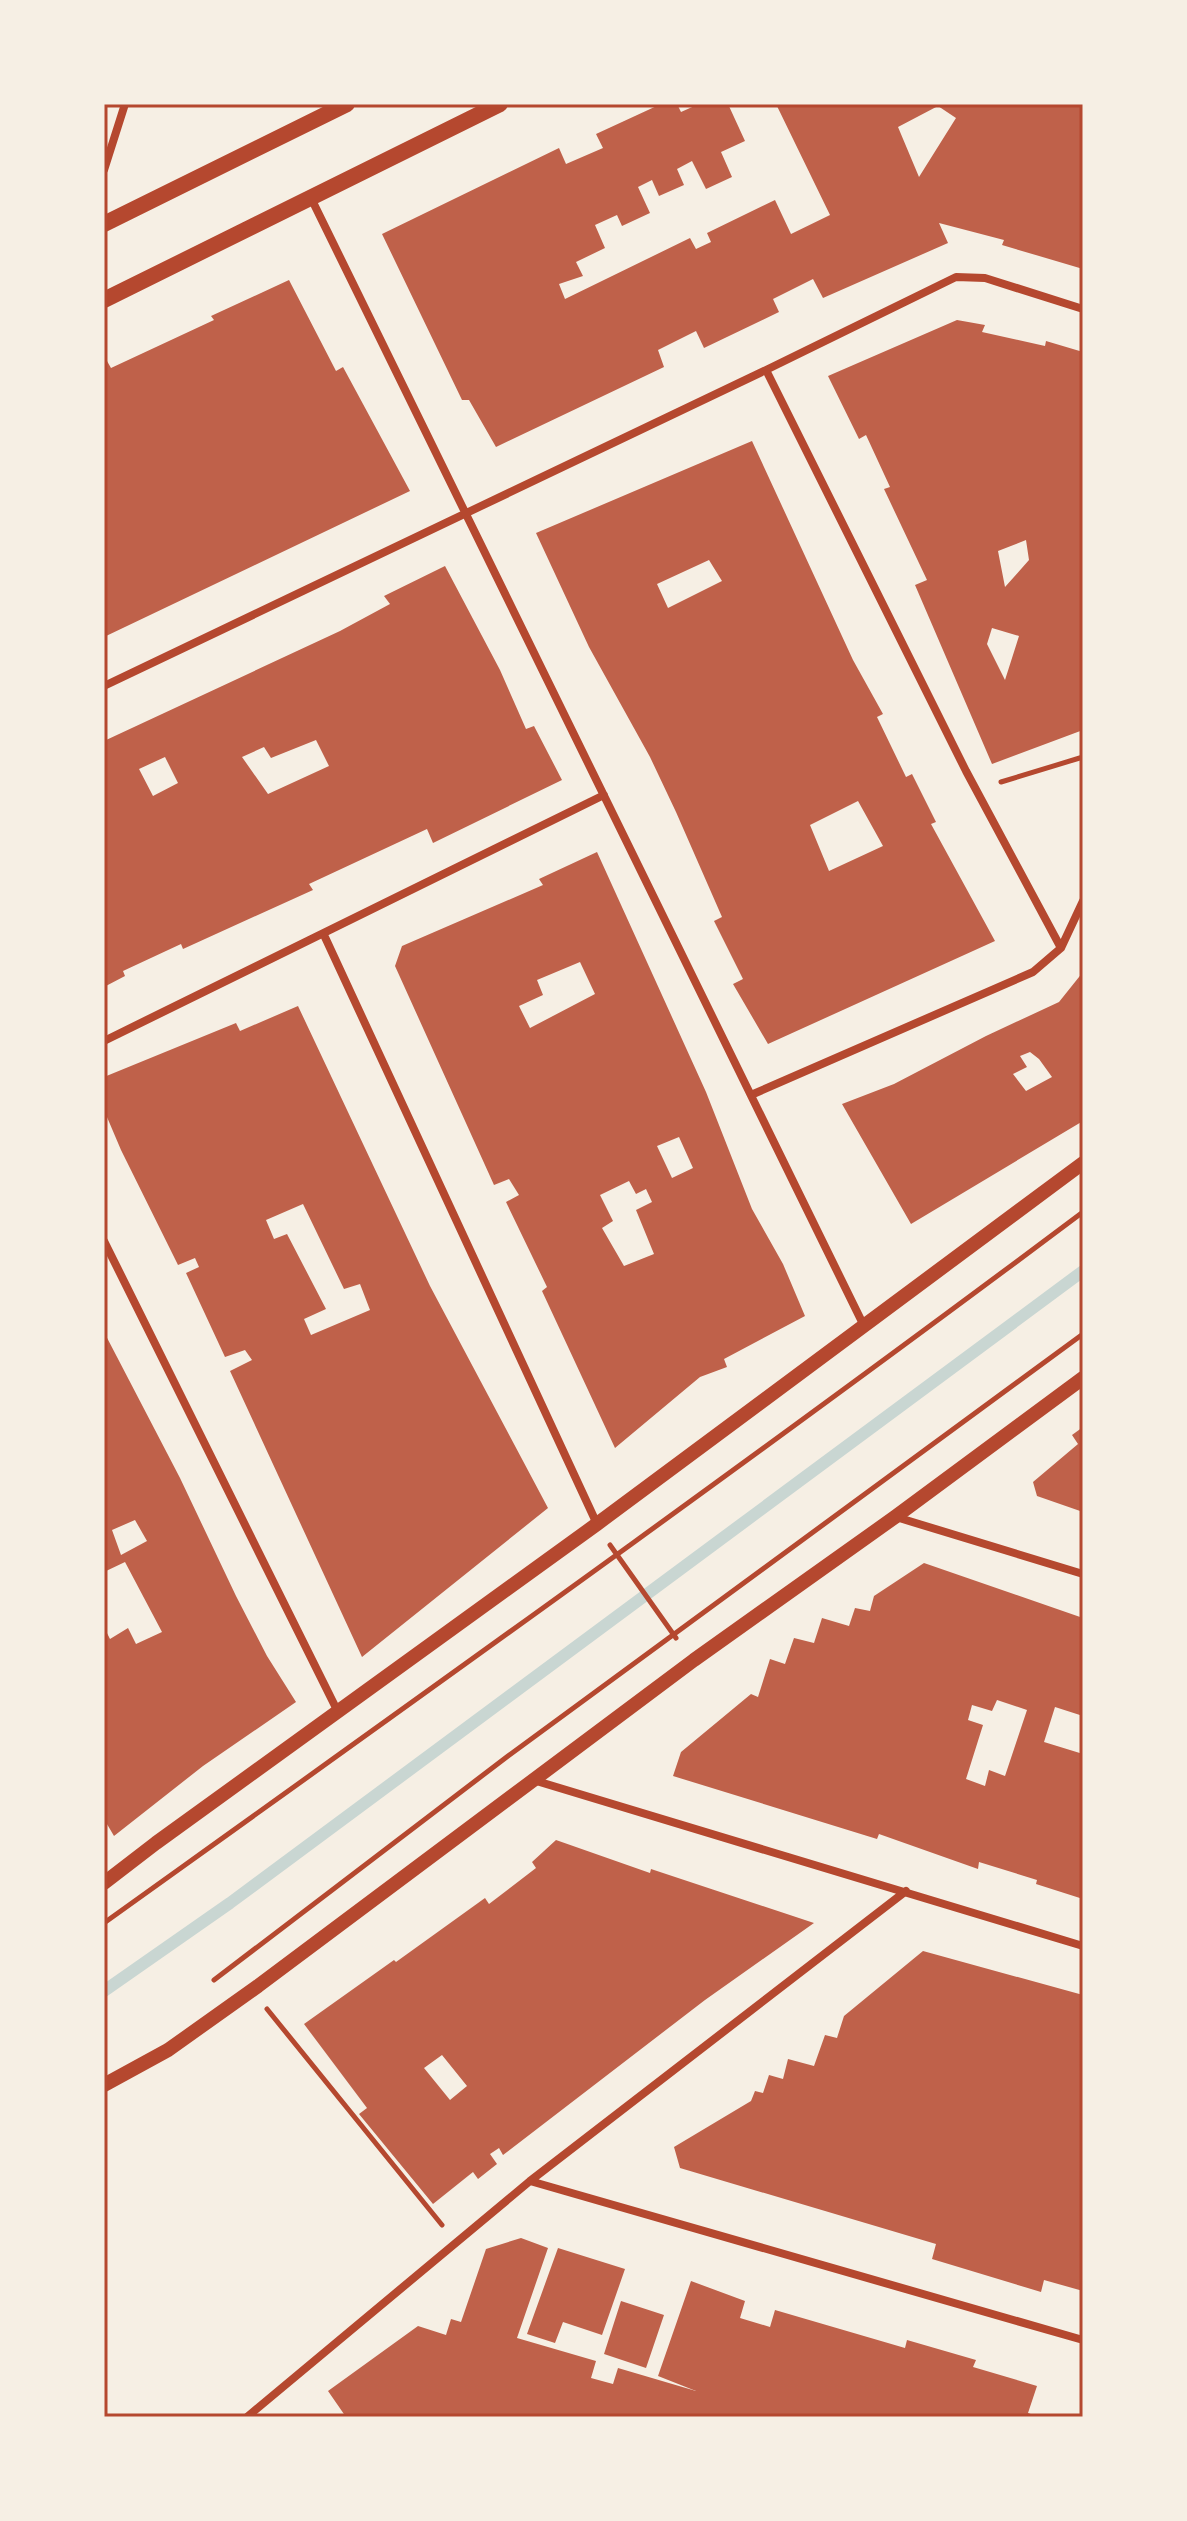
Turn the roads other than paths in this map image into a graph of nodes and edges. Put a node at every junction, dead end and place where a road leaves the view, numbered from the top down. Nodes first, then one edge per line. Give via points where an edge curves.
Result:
1 (125, 104) edge
2 (347, 104) edge
3 (500, 104) edge
4 (104, 170) edge
5 (311, 198) junction
6 (104, 224) edge
7 (104, 300) edge
8 (1083, 309) edge
9 (766, 370) junction
10 (465, 512) junction
11 (104, 686) edge
12 (604, 795) junction
13 (1083, 901) edge
14 (324, 935) junction
15 (1061, 948) junction
16 (104, 1041) edge
17 (751, 1095) junction
18 (1083, 1163) edge
19 (104, 1241) edge
20 (865, 1326) junction
21 (1083, 1378) edge
22 (895, 1517) junction
23 (597, 1524) junction
24 (1083, 1574) edge
25 (338, 1713) junction
26 (532, 1780) junction
27 (104, 1883) edge
28 (906, 1891) junction
29 (1083, 1946) edge
30 (104, 2085) edge
31 (530, 2181) junction
32 (1083, 2340) edge
33 (247, 2417) edge

1 - 4 street
2 - 6 main road
3 - 5 main road
5 - 7 main road
5 - 10 street
8 - 9 street via 985,278 956,277
9 - 10 street
9 - 15 street via 966,771
10 - 11 street
10 - 12 street
12 - 14 street
12 - 17 street
13 - 15 street
14 - 16 street
14 - 23 street
15 - 17 street via 1033,972
17 - 20 street
18 - 20 street
19 - 25 street
20 - 23 street
21 - 22 street
22 - 24 street
22 - 26 street
23 - 25 street
25 - 27 street
26 - 28 street
26 - 30 street via 168,2050
28 - 29 street
28 - 31 street
31 - 32 street
31 - 33 street

